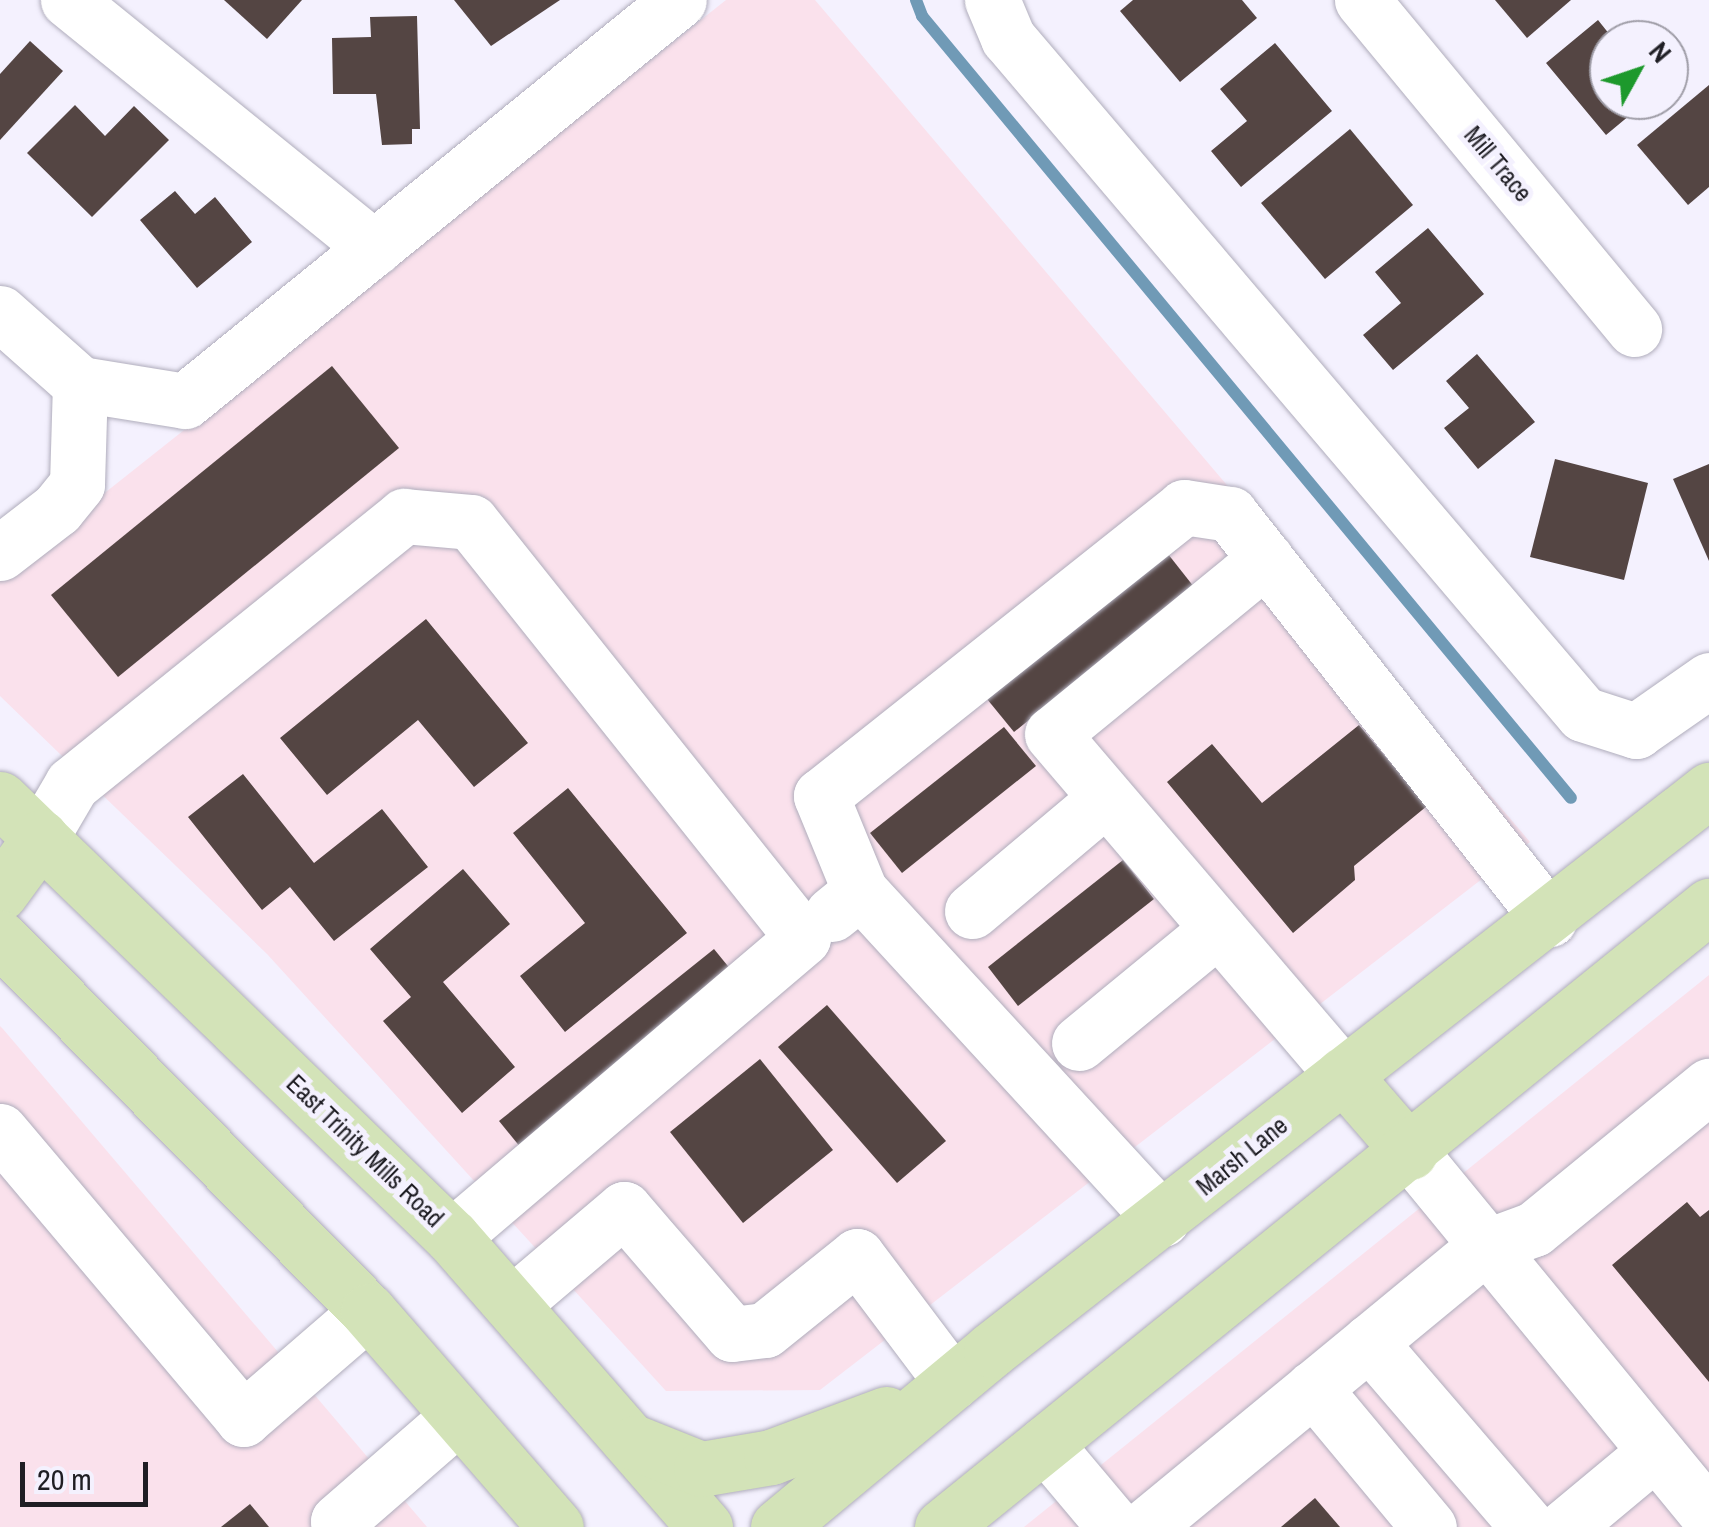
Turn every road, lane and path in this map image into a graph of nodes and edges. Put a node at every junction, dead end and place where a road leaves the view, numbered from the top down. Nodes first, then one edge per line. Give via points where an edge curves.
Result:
1 (68, 0) edge
2 (679, 0) edge
3 (992, 0) edge
4 (1362, 0) edge
5 (374, 248) junction
6 (0, 313) edge
7 (1634, 329) dead end
8 (80, 384) junction
9 (0, 553) edge
10 (1266, 558) junction
11 (1709, 680) edge
12 (1709, 790) edge
13 (1106, 798) junction
14 (0, 799) edge
15 (41, 836) junction
16 (860, 891) junction
17 (0, 892) edge
18 (1709, 906) edge
19 (972, 911) dead end
20 (1549, 919) junction
21 (1218, 929) junction
22 (0, 938) edge
23 (803, 938) junction
24 (1079, 1043) dead end
25 (1343, 1076) junction
26 (1709, 1086) edge
27 (0, 1131) edge
28 (1410, 1152) junction
29 (1162, 1219) junction
30 (452, 1237) junction
31 (1485, 1247) junction
32 (512, 1304) junction
33 (368, 1311) junction
34 (1369, 1342) junction
35 (952, 1382) junction
36 (1313, 1388) junction
37 (459, 1416) junction
38 (636, 1443) junction
39 (1045, 1444) junction
40 (1655, 1452) junction
41 (506, 1469) junction
42 (1709, 1516) edge
43 (342, 1527) edge
44 (514, 1527) edge
45 (556, 1527) edge
46 (705, 1527) edge
47 (778, 1527) edge
48 (942, 1527) edge
49 (1115, 1527) edge
50 (1144, 1527) edge
51 (1429, 1527) edge
52 (1528, 1527) edge
53 (1565, 1527) edge

1 - 5 street
2 - 5 street
3 - 11 street via 1008,38 1583,714 1636,731
4 - 7 street, Mill Trace
5 - 8 street via 185,401
6 - 8 street
8 - 9 street via 77,484 57,509
10 - 13 street via 1052,734
10 - 16 street via 1230,514 1184,507 822,796
10 - 20 street
12 - 20 main road, Marsh Lane
13 - 19 street
13 - 21 street
14 - 15 main road, East Trinity Mills Road
15 - 17 main road
15 - 23 street via 72,784 404,516 471,522
15 - 30 main road, East Trinity Mills Road
16 - 23 street
16 - 29 street
18 - 28 main road
20 - 25 main road, Marsh Lane
21 - 24 street
21 - 25 street
22 - 33 main road
23 - 30 street
25 - 28 main road
25 - 29 main road, Marsh Lane
26 - 31 street via 1534,1229
27 - 33 street via 244,1418
28 - 31 street
28 - 39 main road
29 - 35 main road, Marsh Lane
30 - 32 main road, East Trinity Mills Road
31 - 34 street
31 - 40 street
32 - 35 street via 624,1210 732,1334 765,1330 857,1256
32 - 38 main road, East Trinity Mills Road
33 - 37 main road
34 - 36 street
34 - 52 street
35 - 38 main road via 838,1437 771,1457 702,1469
35 - 47 main road, Marsh Lane
36 - 50 street
36 - 51 street
37 - 41 main road
37 - 43 street via 338,1521
38 - 46 main road, East Trinity Mills Road
39 - 48 main road
39 - 49 street
40 - 42 street
40 - 53 street
41 - 44 main road
41 - 45 main road

